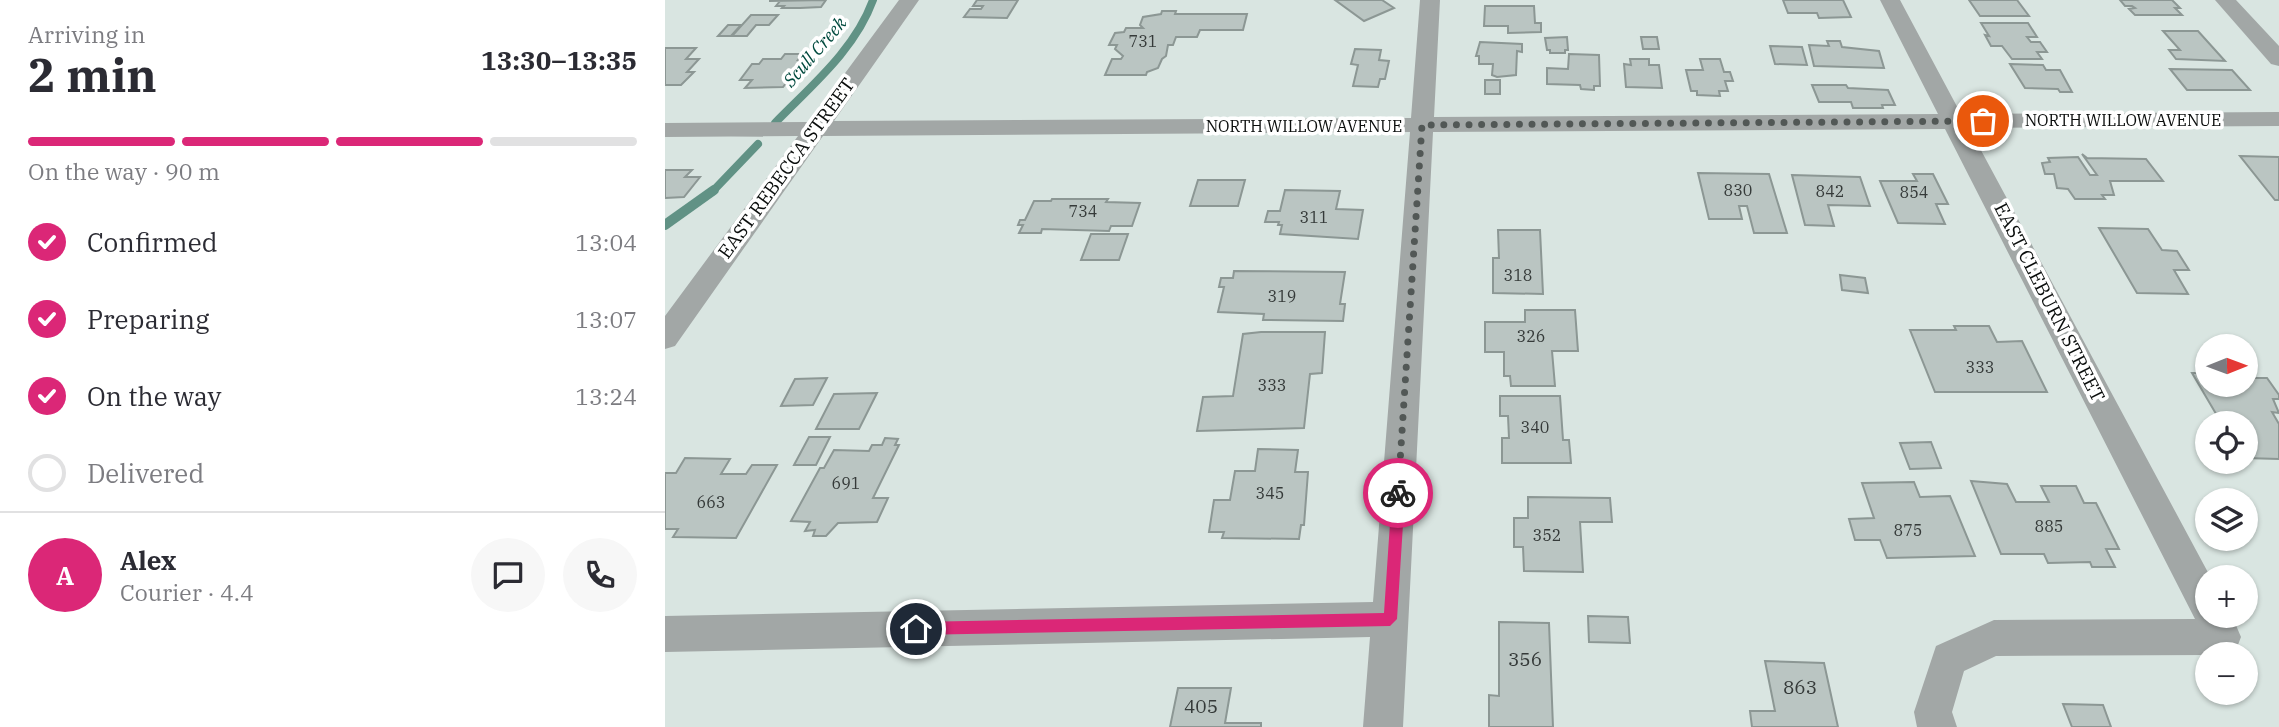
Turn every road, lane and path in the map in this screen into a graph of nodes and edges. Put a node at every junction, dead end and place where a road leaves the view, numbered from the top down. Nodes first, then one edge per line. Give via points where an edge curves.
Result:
1 (909, 0) edge
2 (1430, 0) edge
3 (1890, 0) edge
4 (2225, 0) edge
5 (2279, 59) edge
6 (2279, 119) edge
7 (1956, 121) junction
8 (1422, 125) junction
9 (665, 130) edge
10 (813, 130) junction
11 (665, 338) edge
12 (2195, 583) edge
13 (1390, 619) junction
14 (2195, 622) edge
15 (665, 634) edge
16 (1383, 727) edge
17 (1937, 727) edge

1 - 10 street, EAST REBECCA STREET
2 - 8 street
3 - 7 street, EAST CLEBURN STREET
4 - 5 street
6 - 7 street, NORTH WILLOW AVENUE
7 - 8 street, NORTH WILLOW AVENUE
7 - 12 street, EAST CLEBURN STREET
8 - 10 street, NORTH WILLOW AVENUE
8 - 13 street
9 - 10 street, NORTH WILLOW AVENUE
10 - 11 street, EAST REBECCA STREET
13 - 15 street
13 - 16 street
14 - 17 street via 1994,638 1949,659 1933,712

